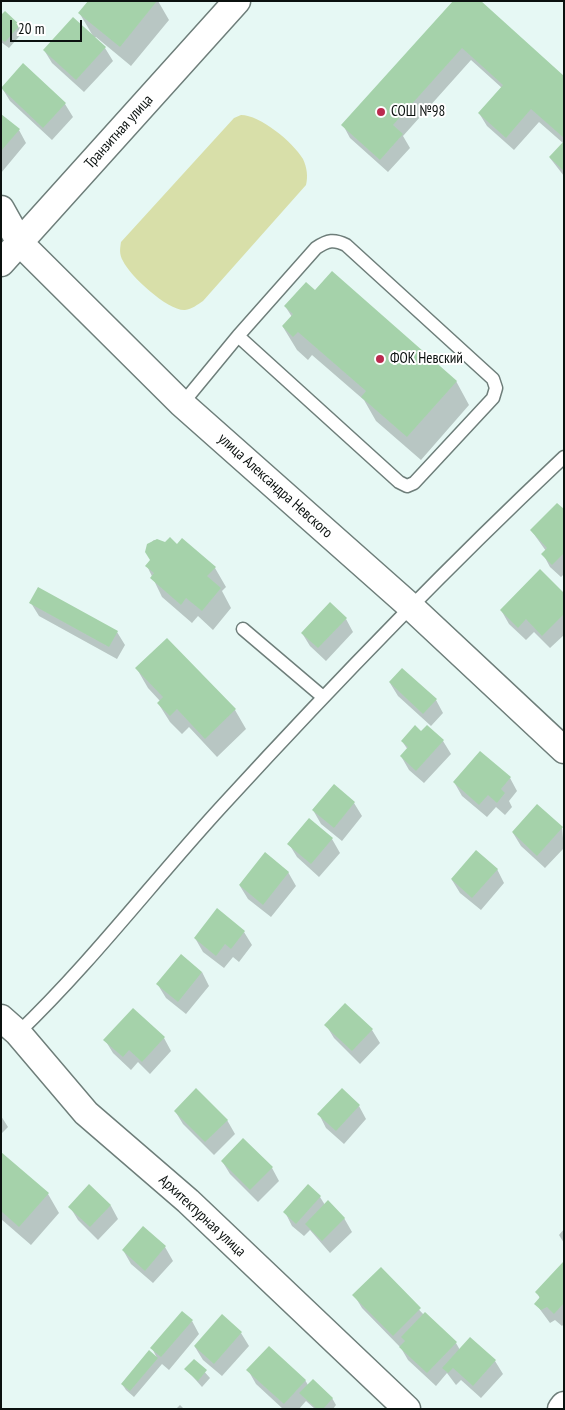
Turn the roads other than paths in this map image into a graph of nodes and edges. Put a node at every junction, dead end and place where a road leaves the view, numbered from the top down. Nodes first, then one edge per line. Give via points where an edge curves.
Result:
1 (237, 1) edge
2 (1, 209) edge
3 (20, 242) junction
4 (1, 263) edge
5 (238, 336) junction
6 (182, 404) junction
7 (564, 458) edge
8 (410, 606) junction
9 (243, 629) dead end
10 (323, 698) junction
11 (564, 750) edge
12 (9, 1026) edge
13 (564, 1405) edge
14 (407, 1409) edge
15 (561, 1409) edge

1 - 3 street, Транзитная улица
2 - 3 street, улица Александра Невского
3 - 4 street, Транзитная улица
3 - 6 street, улица Александра Невского
5 - 5 lane via 316,248 326,241 337,241 493,379 496,388 493,398 414,483 407,486 398,482
5 - 6 lane
6 - 8 street, улица Александра Невского
7 - 8 lane
8 - 10 lane
8 - 11 street, улица Александра Невского
9 - 10 lane
10 - 12 lane via 222,806 61,991
12 - 14 street, Архитектурная улица via 86,1113 188,1201
13 - 15 street

